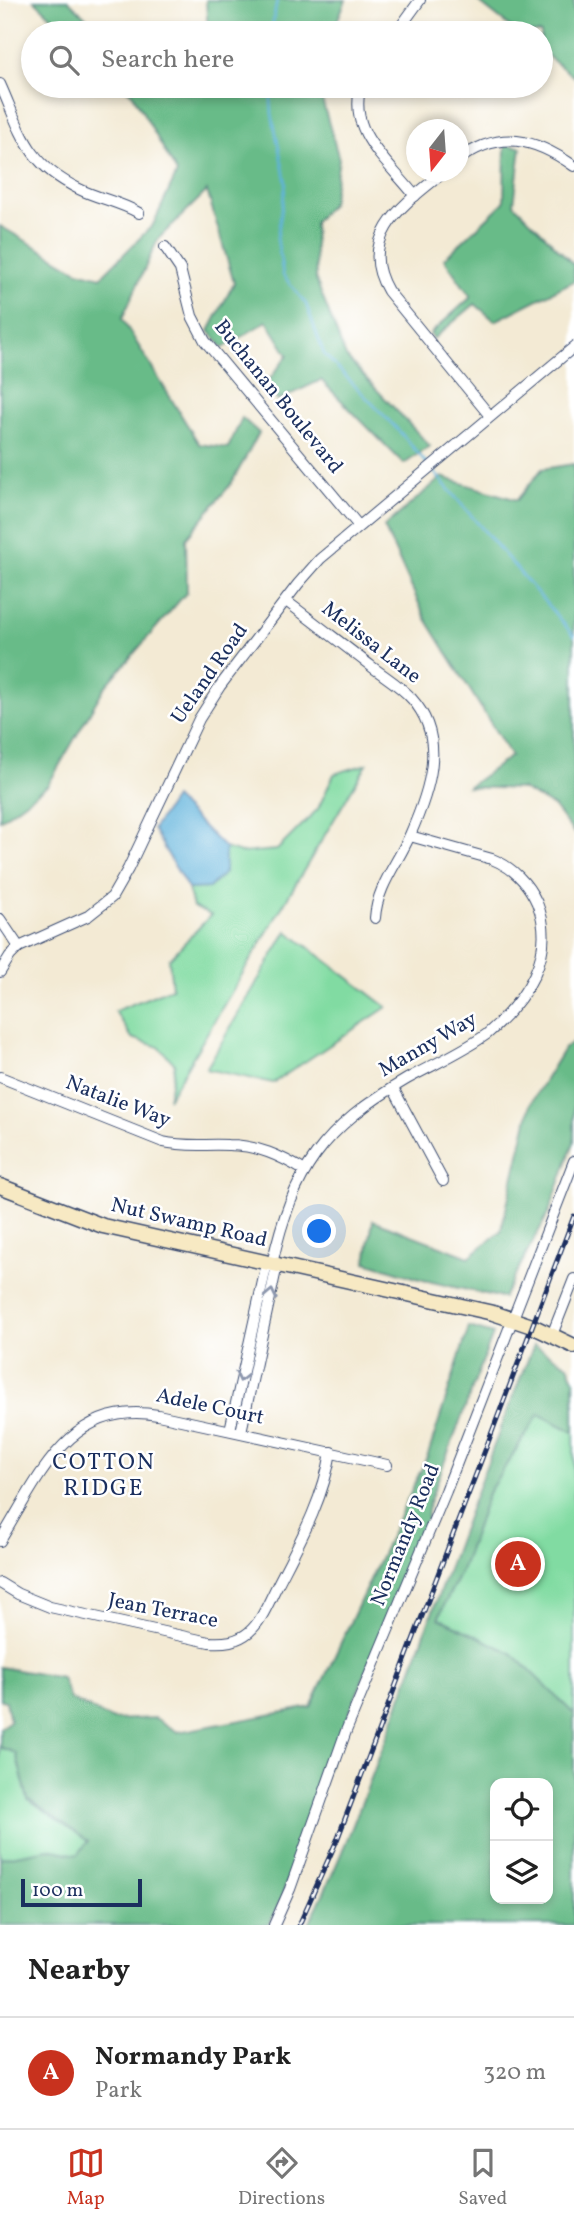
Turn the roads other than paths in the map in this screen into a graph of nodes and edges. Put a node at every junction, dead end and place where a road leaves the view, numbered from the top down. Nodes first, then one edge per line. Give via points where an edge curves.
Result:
1 (420, 0) edge
2 (405, 21) edge
3 (0, 84) edge
4 (358, 98) edge
5 (469, 153) edge
6 (574, 166) edge
7 (432, 182) edge
8 (415, 196) junction
9 (139, 213) dead end
10 (165, 247) dead end
11 (574, 347) edge
12 (490, 416) junction
13 (358, 525) junction
14 (286, 601) junction
15 (410, 836) junction
16 (375, 918) dead end
17 (0, 919) edge
18 (19, 947) junction
19 (0, 972) edge
20 (0, 1077) edge
21 (393, 1088) junction
22 (574, 1161) edge
23 (305, 1171) junction
24 (443, 1181) dead end
25 (0, 1186) edge
26 (272, 1264) junction
27 (574, 1279) edge
28 (513, 1319) junction
29 (552, 1335) junction
30 (574, 1346) edge
31 (253, 1351) junction
32 (230, 1430) junction
33 (241, 1432) junction
34 (331, 1452) junction
35 (387, 1465) dead end
36 (0, 1541) edge
37 (0, 1583) edge
38 (274, 1925) edge

1 - 2 street
3 - 9 street via 23,139 51,172 78,189
4 - 8 street via 361,127
5 - 6 street via 510,140 534,143
7 - 8 street
8 - 12 street via 385,227 379,247 380,273 388,291
10 - 13 street, Buchanan Boulevard via 180,269 192,316 205,341
11 - 12 street, Ueland Road
12 - 13 street, Ueland Road
13 - 14 street, Ueland Road via 320,559
14 - 15 street, Melissa Lane via 404,691 428,724 433,761
14 - 18 street, Ueland Road via 199,719 112,897 88,916
15 - 16 street, Melissa Lane via 380,891
15 - 21 street, Manny Way via 492,859 510,869 535,899 544,938 535,975 503,1021 477,1041
17 - 18 street
18 - 19 street, Ueland Road
20 - 23 street, Natalie Way via 163,1142 252,1147
21 - 23 street, Manny Way via 344,1122
21 - 24 street
22 - 28 street, Normandy Road
23 - 26 street, Manny Way via 286,1209
25 - 26 main road, Nut Swamp Road via 103,1227
26 - 28 main road, Nut Swamp Road
26 - 31 street, Manny Way
27 - 29 street
28 - 29 main road, Nut Swamp Road
28 - 38 street, Normandy Road via 345,1731
29 - 30 main road, Nut Swamp Road
31 -> 32 street
31 - 33 street
32 - 33 street, Adele Court
32 - 36 street, Adele Court via 149,1413 96,1420 70,1436 54,1455
33 - 34 street, Adele Court
34 - 35 street, Adele Court
34 - 37 street, Jean Terrace via 322,1491 293,1555 259,1621 235,1640 209,1642 50,1607

